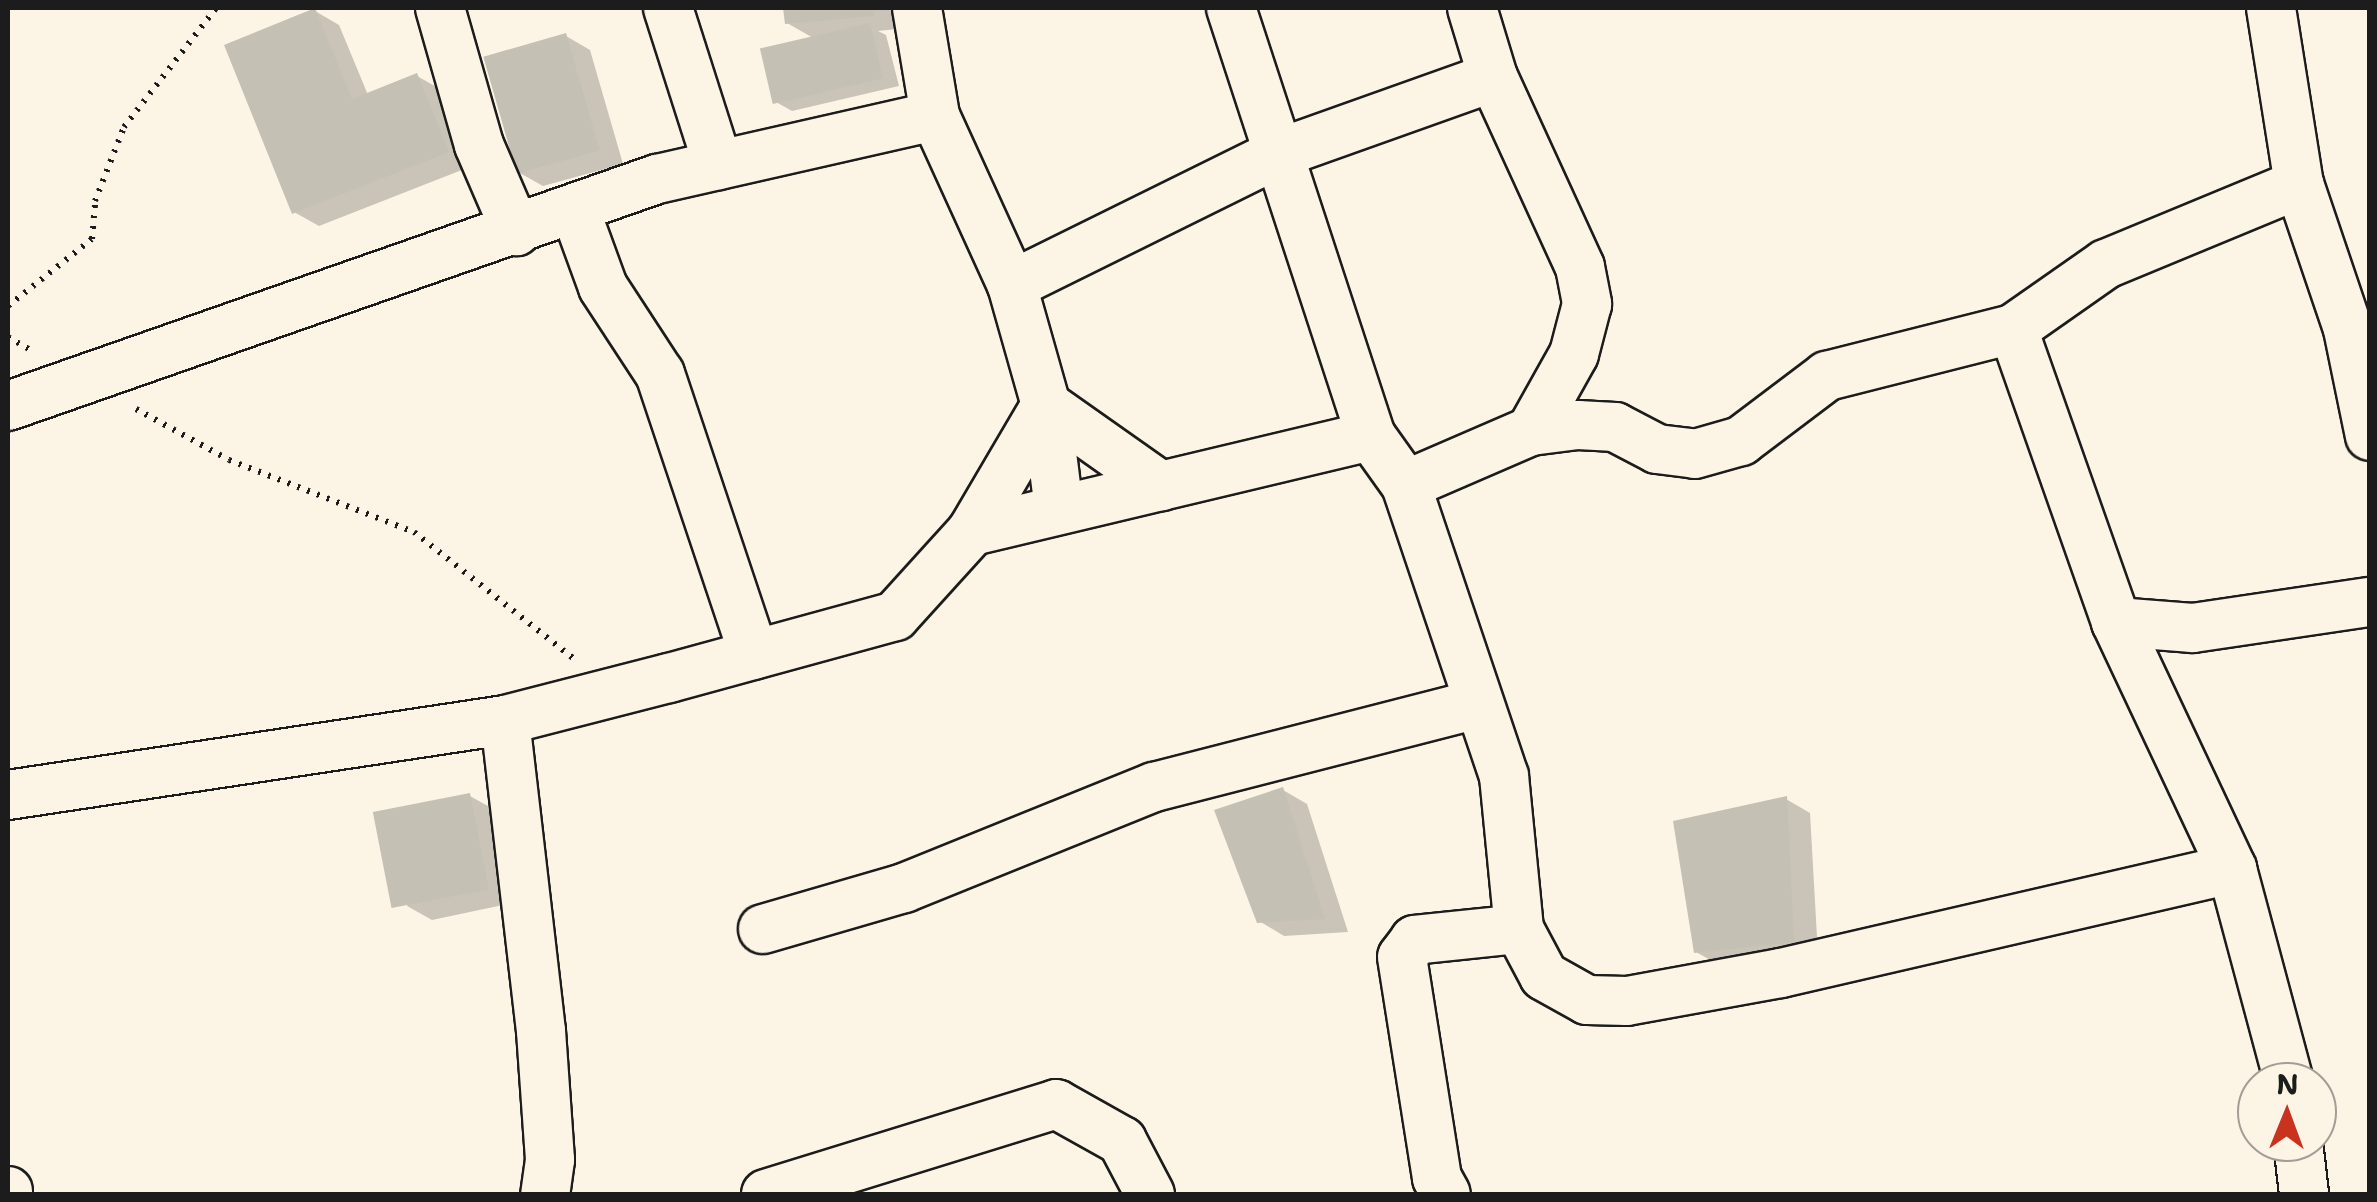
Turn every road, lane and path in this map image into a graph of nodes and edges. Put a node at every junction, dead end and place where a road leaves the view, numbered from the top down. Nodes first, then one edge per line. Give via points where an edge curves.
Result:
1 (216, 8) edge
2 (440, 8) edge
3 (668, 8) edge
4 (917, 8) edge
5 (1230, 8) edge
6 (2271, 8) edge
7 (1480, 11) edge
8 (1493, 77) junction
9 (935, 116) junction
10 (1278, 154) junction
11 (718, 165) junction
12 (2299, 184) junction
13 (575, 210) junction
14 (516, 232) junction
15 (1012, 285) junction
16 (8, 306) edge
17 (2359, 328) edge
18 (2013, 329) junction
19 (8, 338) edge
20 (40, 355) dead end
21 (119, 400) dead end
22 (1046, 404) junction
23 (8, 406) edge
24 (1531, 431) junction
25 (1371, 436) junction
26 (2370, 436) edge
27 (1406, 485) junction
28 (1161, 486) junction
29 (1059, 509) junction
30 (972, 531) junction
31 (2370, 602) edge
32 (2116, 622) junction
33 (754, 655) junction
34 (585, 668) dead end
35 (1477, 704) junction
36 (504, 720) junction
37 (8, 794) edge
38 (2232, 869) junction
39 (763, 929) dead end
40 (1520, 929) junction
41 (2284, 1062) edge
42 (2300, 1162) edge
43 (545, 1194) edge
44 (766, 1194) edge
45 (1150, 1194) edge
46 (1446, 1194) edge
47 (2304, 1194) edge

1 - 16 path via 124,128 95,201 92,238
2 - 14 street via 479,144
3 - 11 street
4 - 9 street
5 - 10 street
6 - 12 street
7 - 8 street
8 - 10 street
8 - 24 street via 1580,267 1587,304 1574,354
9 - 11 street
9 - 15 street
10 - 15 street
10 - 25 street
11 - 13 street
12 - 17 street
12 - 18 street via 2106,264
13 - 14 street
13 - 33 street via 604,287 660,374
14 - 23 street
15 - 22 street
17 - 26 street
18 - 24 street via 1828,376 1741,441 1696,454 1657,448 1615,427
18 - 32 street
19 - 20 path
21 - 34 path via 228,460 414,532
22 - 28 street
22 - 29 street
22 - 30 street
24 - 27 street
25 - 27 street
25 - 28 street
27 - 35 street
28 - 29 street
29 - 30 street
30 - 33 street via 895,616
31 - 32 street via 2193,628
32 - 38 street
33 - 36 street
35 - 39 street via 1154,787 904,888
35 - 40 street via 1504,776
36 - 37 street
36 - 43 street via 541,1031 550,1160
38 - 40 street via 1780,973 1627,1000 1588,1000 1544,976
38 - 41 street
40 - 46 street via 1415,940 1402,957 1437,1178
42 - 47 street
44 - 45 street via 1056,1104 1122,1141

